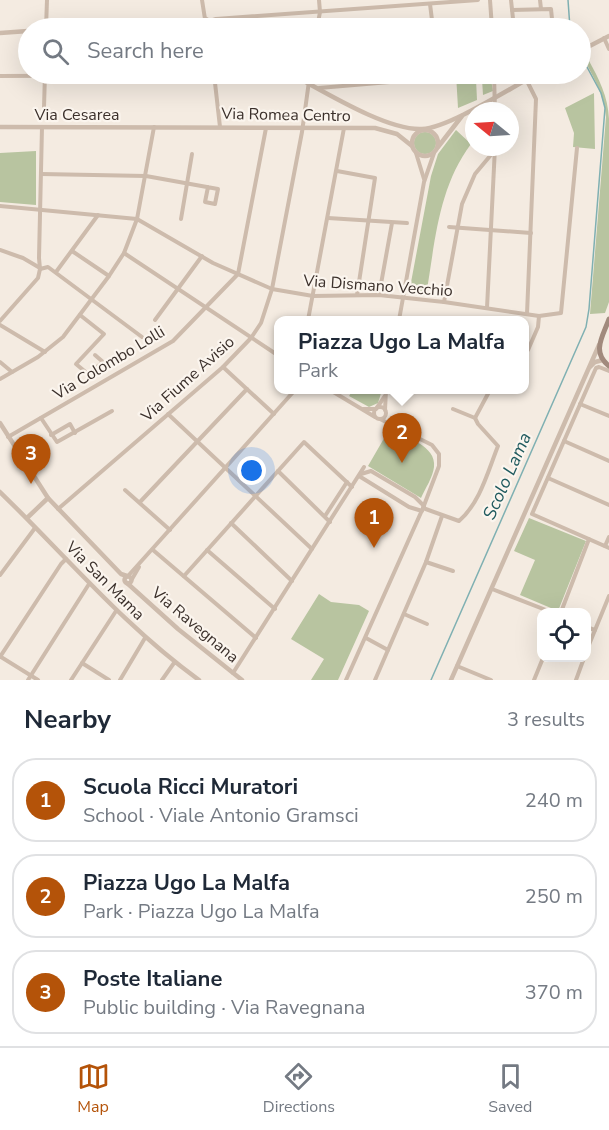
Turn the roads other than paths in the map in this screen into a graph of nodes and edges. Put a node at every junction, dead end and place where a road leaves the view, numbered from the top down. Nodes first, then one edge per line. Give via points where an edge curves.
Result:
1 (47, 0) edge
2 (202, 0) edge
3 (319, 0) edge
4 (478, 0) edge
5 (490, 0) edge
6 (511, 0) edge
7 (540, 0) edge
8 (406, 3) edge
9 (430, 4) junction
10 (541, 9) junction
11 (512, 10) junction
12 (320, 12) junction
13 (46, 18) edge
14 (207, 18) edge
15 (216, 18) edge
16 (319, 18) edge
17 (432, 18) edge
18 (491, 18) edge
19 (513, 18) edge
20 (552, 18) edge
21 (18, 32) edge
22 (0, 33) edge
23 (606, 37) edge
24 (591, 45) edge
25 (609, 50) edge
26 (0, 76) edge
27 (18, 76) edge
28 (44, 84) edge
29 (215, 84) edge
30 (309, 84) edge
31 (311, 84) edge
32 (358, 84) edge
33 (495, 84) edge
34 (517, 84) edge
35 (528, 84) edge
36 (319, 88) junction
37 (496, 96) junction
38 (496, 102) edge
39 (44, 107) dead end
40 (464, 114) junction
41 (42, 126) junction
42 (0, 127) edge
43 (143, 127) junction
44 (152, 127) junction
45 (220, 127) junction
46 (266, 128) junction
47 (303, 128) junction
48 (344, 128) junction
49 (424, 129) junction
50 (152, 138) junction
51 (412, 146) junction
52 (577, 148) dead end
53 (436, 151) junction
54 (416, 153) junction
55 (192, 154) dead end
56 (489, 156) edge
57 (495, 156) edge
58 (338, 171) junction
59 (41, 174) junction
60 (146, 176) junction
61 (424, 183) junction
62 (187, 184) junction
63 (208, 187) junction
64 (0, 206) edge
65 (40, 209) junction
66 (99, 215) junction
67 (328, 218) junction
68 (137, 219) junction
69 (181, 219) dead end
70 (369, 221) junction
71 (392, 223) junction
72 (407, 224) dead end
73 (458, 226) junction
74 (449, 227) dead end
75 (492, 229) junction
76 (531, 233) junction
77 (0, 250) edge
78 (72, 251) junction
79 (123, 253) junction
80 (202, 256) junction
81 (40, 269) junction
82 (56, 272) junction
83 (238, 274) junction
84 (109, 276) junction
85 (178, 289) junction
86 (272, 289) junction
87 (357, 295) junction
88 (314, 296) junction
89 (380, 296) junction
90 (403, 299) junction
91 (91, 300) junction
92 (444, 302) junction
93 (206, 308) junction
94 (487, 308) junction
95 (527, 314) junction
96 (80, 315) junction
97 (309, 316) edge
98 (400, 316) edge
99 (538, 316) junction
100 (609, 319) edge
101 (155, 320) dead end
102 (0, 323) edge
103 (609, 331) edge
104 (603, 336) junction
105 (142, 337) dead end
106 (251, 338) junction
107 (599, 345) junction
108 (529, 348) edge
109 (45, 352) junction
110 (274, 353) edge
111 (95, 355) dead end
112 (603, 360) junction
113 (0, 362) edge
114 (609, 366) edge
115 (222, 367) junction
116 (609, 371) edge
117 (12, 372) junction
118 (587, 372) junction
119 (0, 378) edge
120 (583, 381) junction
121 (590, 383) junction
122 (247, 389) junction
123 (293, 394) edge
124 (337, 394) edge
125 (487, 394) edge
126 (385, 396) joint
127 (580, 404) junction
128 (363, 409) junction
129 (376, 409) junction
130 (453, 409) dead end
131 (112, 411) dead end
132 (385, 412) junction
133 (168, 414) junction
134 (274, 414) junction
135 (609, 416) edge
136 (41, 418) junction
137 (377, 418) junction
138 (475, 418) junction
139 (0, 423) edge
140 (397, 427) junction
141 (75, 433) junction
142 (51, 435) junction
143 (8, 437) junction
144 (197, 441) junction
145 (564, 441) junction
146 (552, 453) junction
147 (558, 455) junction
148 (609, 461) edge
149 (226, 468) junction
150 (366, 469) junction
151 (278, 471) junction
152 (358, 477) junction
153 (548, 478) junction
154 (364, 480) junction
155 (347, 482) junction
156 (352, 487) junction
157 (125, 490) dead end
158 (0, 492) edge
159 (257, 495) junction
160 (533, 495) junction
161 (48, 498) junction
162 (539, 498) junction
163 (417, 500) junction
164 (140, 502) junction
165 (609, 505) edge
166 (413, 508) junction
167 (423, 508) junction
168 (58, 509) junction
169 (325, 516) junction
170 (442, 516) junction
171 (27, 518) junction
172 (330, 522) junction
173 (231, 523) junction
174 (35, 528) junction
175 (170, 530) junction
176 (609, 537) edge
177 (589, 539) junction
178 (607, 547) edge
179 (313, 549) junction
180 (153, 550) junction
181 (207, 550) junction
182 (66, 559) junction
183 (426, 562) junction
184 (453, 571) dead end
185 (0, 575) edge
186 (184, 576) junction
187 (129, 579) junction
188 (292, 581) junction
189 (89, 584) junction
190 (492, 589) junction
191 (609, 596) edge
192 (541, 608) edge
193 (563, 608) edge
194 (274, 609) junction
195 (116, 611) junction
196 (404, 614) junction
197 (427, 624) dead end
198 (591, 629) edge
199 (595, 630) junction
200 (145, 638) junction
201 (256, 638) junction
202 (366, 638) junction
203 (591, 640) edge
204 (388, 650) junction
205 (0, 657) edge
206 (541, 662) edge
207 (582, 662) edge
208 (82, 663) junction
209 (176, 663) junction
210 (457, 666) junction
211 (233, 673) junction
212 (29, 678) edge
213 (38, 680) edge
214 (71, 680) edge
215 (109, 680) edge
216 (120, 680) edge
217 (162, 680) edge
218 (200, 680) edge
219 (242, 680) edge
220 (346, 680) edge
221 (375, 680) edge
222 (451, 680) edge
223 (491, 680) edge
224 (534, 680) edge
225 (576, 680) edge

1 - 13 street
2 - 14 street
3 - 12 street
4 - 9 street
5 - 18 street
6 - 11 street
7 - 10 street
8 - 9 street
8 - 12 street
9 - 17 street
10 - 11 street
10 - 20 street via 551,9
11 - 19 street
12 - 15 street
12 - 16 street
21 - 22 street
23 - 24 street
23 - 25 street
26 - 27 street
28 - 39 street
29 - 45 street
30 - 47 street, Via Fiume Avisio
31 - 36 street
32 - 36 street
33 - 37 street
34 - 37 street
35 - 76 street via 536,99
36 - 49 street via 384,122
37 - 38 street
37 - 40 street
40 - 49 street
40 - 53 street
41 - 42 street, Via Cesarea
41 - 43 street, Via Cesarea
41 - 59 street
43 - 44 street, Via Cesarea
43 - 50 street
44 - 45 street, Via Romea Centro
44 - 50 street
45 - 46 street, Via Romea Centro
46 - 47 street, Via Romea Centro
46 - 83 street
47 - 48 street, Via Romea Centro
47 - 86 street, Via Fiume Avisio
48 - 51 street, Via Romea Centro via 384,129
48 - 58 street
49 - 51 street via 414,135
49 - 53 street via 436,136
50 - 60 street
51 - 54 street
52 - 99 street, Via Dismano Vecchio via 561,313
53 - 54 street via 423,157
53 - 61 street
54 - 61 street
55 - 62 street
56 - 73 street via 475,174 462,204
57 - 75 street
58 - 67 street
58 - 70 street via 375,178
59 - 60 street
59 - 65 street
60 - 62 street
60 - 68 street
61 - 90 street
62 - 63 street
62 - 69 street
63 - 63 street via 218,189 215,204 205,202
64 - 65 street
65 - 66 street
65 - 81 street
66 - 68 street
66 - 78 street
67 - 70 street
67 - 88 street
68 - 79 street
68 - 80 street, Via Dismano Vecchio
70 - 71 street
70 - 87 street
71 - 72 street
71 - 89 street
73 - 74 street
73 - 75 street
73 - 92 street
75 - 76 street
75 - 94 street
76 - 95 street
77 - 81 street
78 - 82 street
78 - 84 street
79 - 84 street
79 - 85 street
80 - 83 street, Via Dismano Vecchio
80 - 85 street
81 - 82 street via 48,267
81 - 102 street via 38,278
82 - 91 street
83 - 86 street, Via Dismano Vecchio
83 - 93 street, Via Colombo Lolli
84 - 91 street
85 - 93 street
85 - 101 street
86 - 88 street, Via Dismano Vecchio
86 - 106 street, Via Fiume Avisio via 269,305
87 - 88 street, Via Dismano Vecchio
87 - 89 street, Via Dismano Vecchio
88 - 97 street
89 - 90 street, Via Dismano Vecchio
90 - 92 street, Via Dismano Vecchio
90 - 98 street
91 - 96 street
91 - 105 street
92 - 94 street, Via Dismano Vecchio
93 - 106 street
93 - 136 street, Via Colombo Lolli via 173,340
94 - 95 street, Via Dismano Vecchio
95 - 99 street, Via Dismano Vecchio
96 - 109 street
96 - 111 street via 104,334 76,364 88,374 103,362
99 - 108 street via 538,327
100 - 104 main road
102 - 109 street
103 - 104 main road
104 - 107 main road
106 - 110 street
106 - 115 street, Via Fiume Avisio
107 - 112 main road
107 - 118 street
109 - 117 street
112 - 114 main road
112 - 118 street via 591,365
113 - 117 street
115 - 122 street
115 - 133 street, Via Fiume Avisio
116 - 121 street via 597,367
117 - 119 street
118 - 120 street
120 - 121 street
120 - 146 street
121 - 127 street
122 - 134 street
122 - 144 street
123 - 134 street
124 - 128 street
125 - 138 street
126 - 129 street
126 - 132 street
127 - 135 street
127 - 145 street
128 - 129 street
128 - 137 street
129 - 132 street via 380,407
129 - 137 street
130 - 138 street
131 - 141 street
132 - 137 street
132 - 140 street
133 - 144 street
133 - 168 street, Via Fiume Avisio
134 - 149 street
136 - 142 street
136 - 143 street, Via Colombo Lolli
137 - 140 street
138 - 170 street via 498,446 468,513 459,521
139 - 143 street, Via Ravegnana
140 - 167 street via 427,441 439,454 438,473
141 - 142 street via 57,442
141 - 142 street via 70,424
143 - 161 street, Via Ravegnana
144 - 149 street
144 - 164 street
145 - 147 street
145 - 148 street
146 - 147 street
146 - 160 street
147 - 153 street
149 - 159 street
149 - 175 street
150 - 152 street
150 - 154 street
150 - 163 street
151 - 155 street via 304,442
151 - 159 street
151 - 169 street
152 - 154 street
152 - 156 street
153 - 162 street
153 - 165 street
154 - 166 street
155 - 156 street
155 - 169 street
156 - 172 street
157 - 164 street
158 - 171 street, Via San Mama
159 - 173 street
159 - 179 street
160 - 162 street
160 - 190 street
161 - 168 street, Via Ravegnana
161 - 171 street
162 - 177 street via 532,514
163 - 166 street
163 - 167 street
164 - 175 street
166 - 167 street
167 - 170 street
167 - 202 street
168 - 187 street, Via Ravegnana
169 - 172 street
170 - 183 street
171 - 174 street, Via San Mama
172 - 179 street
173 - 181 street
173 - 188 street
174 - 182 street, Via San Mama
174 - 185 street
175 - 180 street
176 - 178 street
177 - 178 street
177 - 193 street
179 - 188 street
180 - 186 street
180 - 187 street
181 - 186 street
181 - 194 street
182 - 189 street, Via San Mama
182 - 205 street
183 - 184 street
183 - 196 street
186 - 201 street
187 - 211 street, Via Ravegnana via 133,588 178,629
188 - 194 street
189 - 195 street, Via San Mama
189 - 212 street
190 - 192 street
190 - 210 street
191 - 199 street
194 - 201 street
195 - 200 street, Via San Mama
195 - 208 street
196 - 197 street
196 - 204 street
198 - 199 street
199 - 203 street
200 - 209 street, Via San Mama
200 - 216 street
201 - 211 street
202 - 204 street
202 - 220 street
204 - 221 street
205 - 212 street
206 - 224 street
207 - 225 street
208 - 214 street
208 - 215 street
209 - 217 street
209 - 218 street, Via San Mama
210 - 222 street
210 - 223 street
211 - 219 street, Via Ravegnana
212 - 213 street

